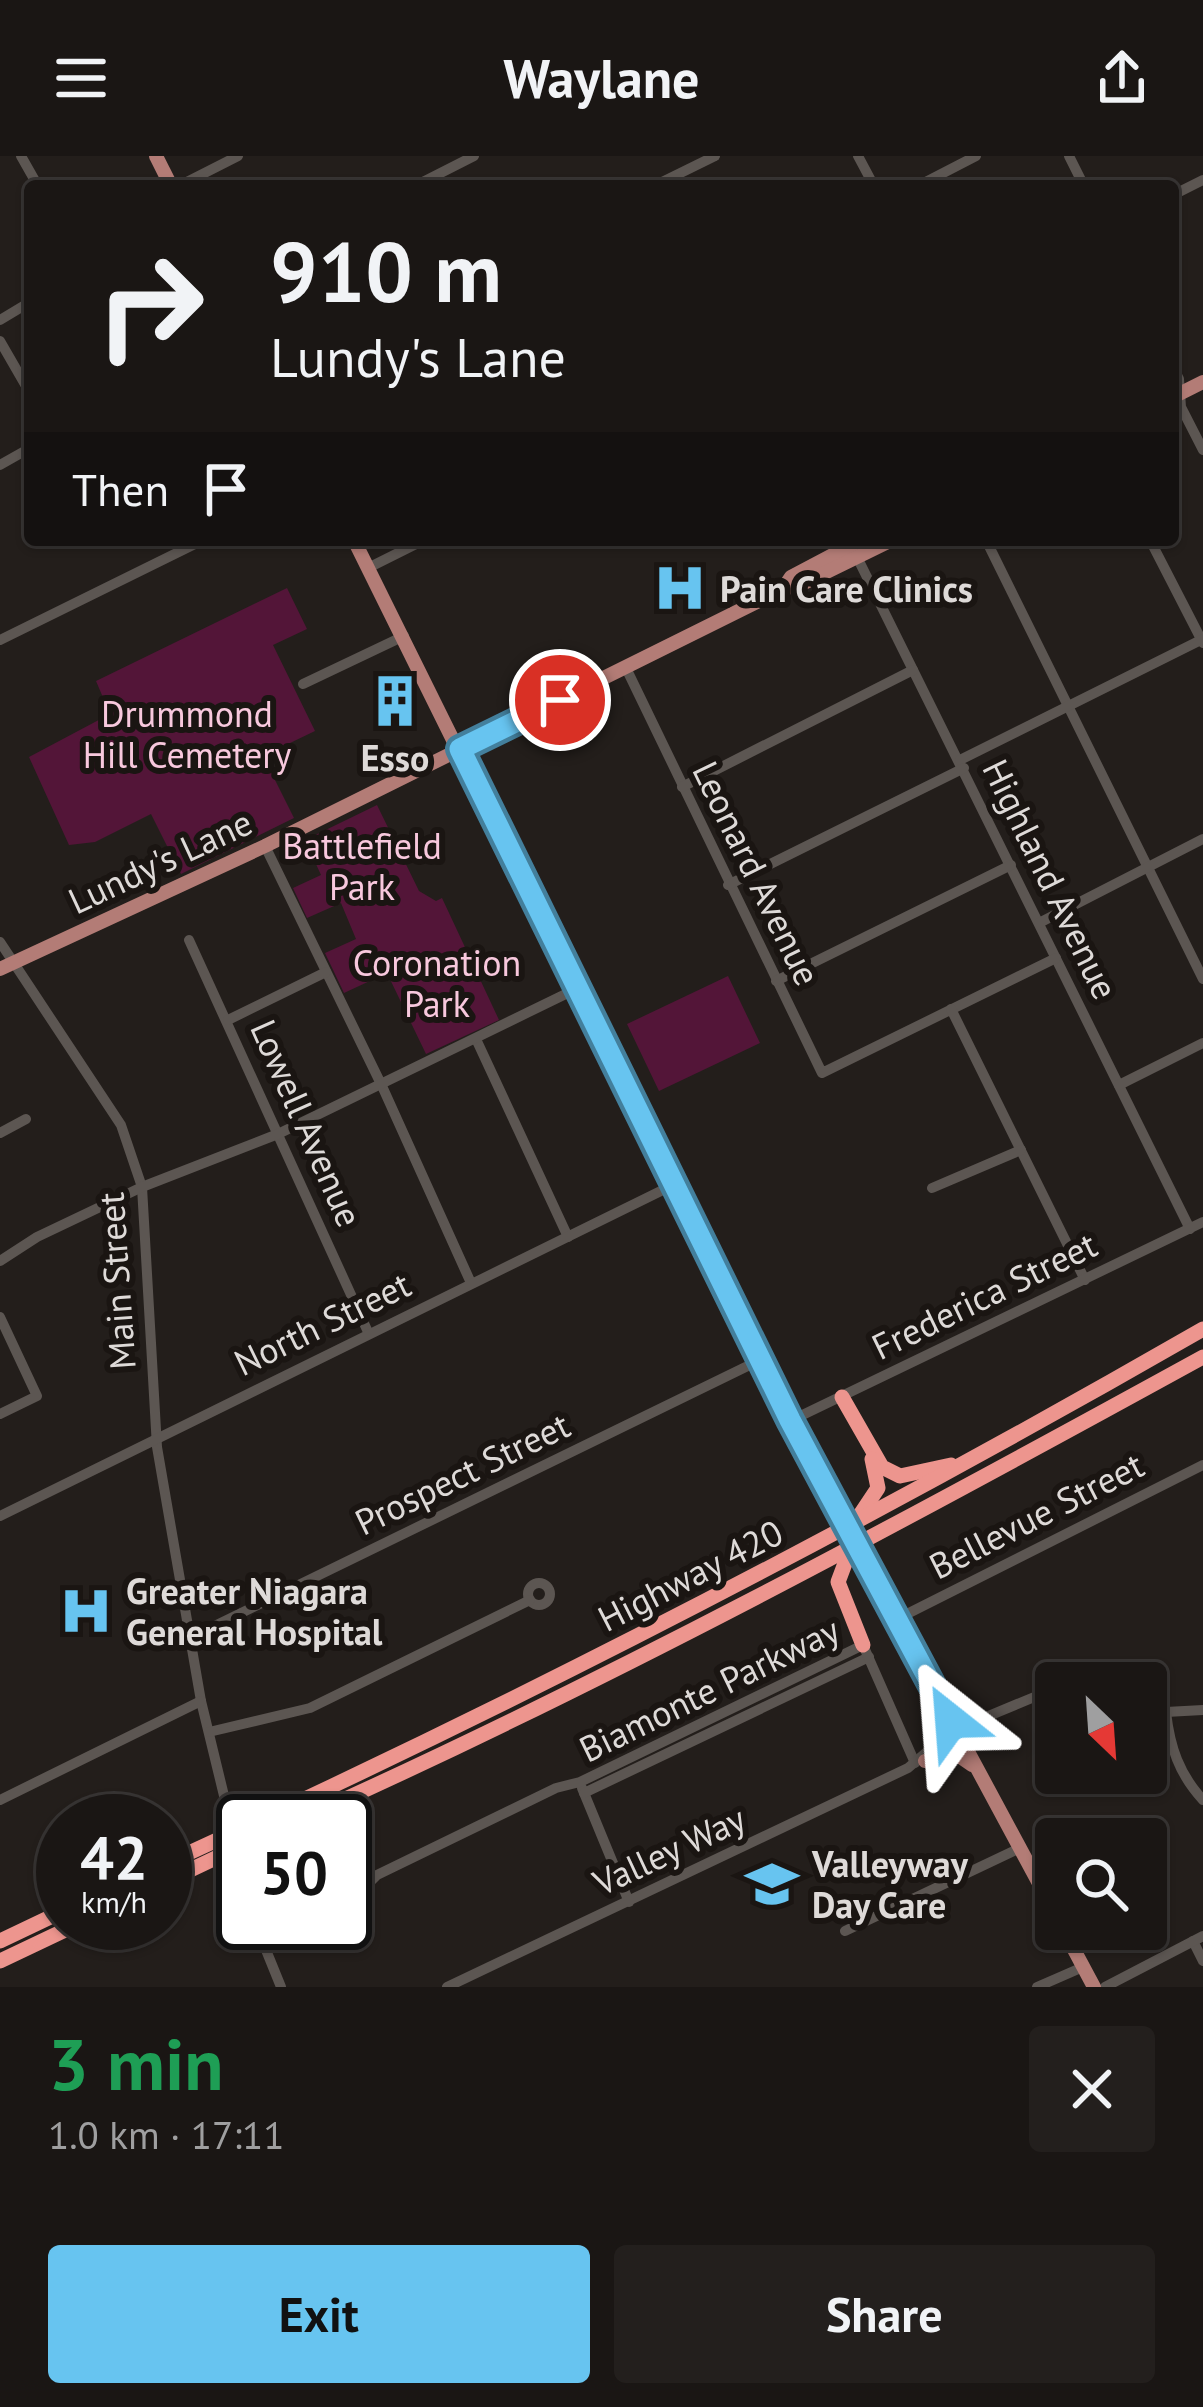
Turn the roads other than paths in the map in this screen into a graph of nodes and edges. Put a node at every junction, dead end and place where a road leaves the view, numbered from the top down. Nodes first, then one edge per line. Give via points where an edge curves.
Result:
1 (238, 156) edge
2 (474, 156) edge
3 (715, 156) edge
4 (976, 156) edge
5 (188, 180) edge
6 (427, 180) edge
7 (666, 180) edge
8 (930, 180) edge
9 (0, 341) edge
10 (24, 383) edge
11 (1179, 404) edge
12 (1203, 450) edge
13 (191, 546) edge
14 (356, 546) edge
15 (412, 546) edge
16 (850, 546) edge
17 (880, 546) edge
18 (989, 546) edge
19 (1153, 546) edge
20 (857, 557) junction
21 (368, 568) junction
22 (783, 590) junction
23 (404, 636) junction
24 (0, 640) edge
25 (1203, 641) edge
26 (626, 668) junction
27 (913, 670) junction
28 (303, 684) dead end
29 (1067, 706) junction
30 (460, 749) junction
31 (962, 764) junction
32 (682, 787) junction
33 (1203, 839) edge
34 (265, 846) junction
35 (1011, 865) junction
36 (1147, 867) junction
37 (728, 885) junction
38 (1039, 923) junction
39 (189, 940) dead end
40 (0, 942) edge
41 (1056, 958) junction
42 (7, 966) edge
43 (326, 972) junction
44 (1203, 979) edge
45 (776, 981) junction
46 (576, 989) junction
47 (951, 1009) junction
48 (228, 1019) junction
49 (476, 1039) junction
50 (1203, 1043) edge
51 (1119, 1085) junction
52 (382, 1086) junction
53 (26, 1119) dead end
54 (0, 1133) edge
55 (278, 1134) junction
56 (1022, 1150) junction
57 (671, 1186) junction
58 (142, 1187) junction
59 (932, 1188) dead end
60 (1203, 1222) edge
61 (1190, 1228) junction
62 (568, 1237) junction
63 (0, 1261) edge
64 (1085, 1280) junction
65 (471, 1283) junction
66 (0, 1316) edge
67 (1203, 1330) edge
68 (368, 1332) junction
69 (1203, 1357) edge
70 (760, 1360) junction
71 (842, 1397) junction
72 (0, 1414) edge
73 (790, 1421) junction
74 (157, 1439) junction
75 (868, 1445) junction
76 (981, 1456) junction
77 (1203, 1465) edge
78 (0, 1516) edge
79 (853, 1525) junction
80 (852, 1548) junction
81 (765, 1592) junction
82 (530, 1600) dead end
83 (844, 1605) junction
84 (897, 1619) junction
85 (190, 1638) junction
86 (866, 1651) junction
87 (1035, 1697) edge
88 (201, 1701) junction
89 (1203, 1710) edge
90 (1167, 1712) edge
91 (1167, 1722) edge
92 (897, 1723) junction
93 (209, 1732) junction
94 (957, 1732) junction
95 (934, 1744) junction
96 (920, 1762) junction
97 (982, 1778) junction
98 (582, 1788) junction
99 (223, 1794) edge
100 (314, 1794) edge
101 (354, 1794) edge
102 (0, 1800) edge
103 (1203, 1800) edge
104 (1020, 1847) junction
105 (1035, 1875) edge
106 (372, 1879) edge
107 (629, 1902) junction
108 (36, 1924) edge
109 (844, 1931) dead end
110 (1198, 1939) edge
111 (0, 1941) edge
112 (36, 1944) edge
113 (266, 1950) edge
114 (1074, 1950) edge
115 (0, 1961) edge
116 (1203, 1961) edge
117 (1083, 1967) junction
118 (281, 1987) edge
119 (447, 1987) edge
120 (1036, 1987) edge
121 (1094, 1987) edge
122 (1105, 1987) edge

1 - 5 street
2 - 6 street
3 - 7 street
4 - 8 street
9 - 10 street
11 - 12 street
13 - 24 street
14 - 21 main road
15 - 21 street
16 - 22 main road, Lundy's Lane via 791,577
17 - 20 main road, Lundy's Lane
18 - 29 street
19 - 25 street
20 - 22 main road, Lundy's Lane
20 - 27 street, Highland Avenue
21 - 23 main road
22 - 26 main road, Lundy's Lane
23 - 28 street
23 - 30 main road
25 - 29 street
26 - 30 main road, Lundy's Lane
26 - 32 street, Leonard Avenue
27 - 31 street, Highland Avenue
27 - 32 street
29 - 31 street
29 - 36 street
30 - 34 main road, Lundy's Lane
30 - 46 main road
31 - 35 street, Highland Avenue
31 - 37 street
32 - 37 street, Leonard Avenue
33 - 36 street
34 - 42 main road, Lundy's Lane
34 - 43 street
35 - 38 street, Highland Avenue
35 - 45 street
36 - 38 street
36 - 44 street
37 - 45 street, Leonard Avenue
38 - 41 street, Highland Avenue
39 - 48 street, Lowell Avenue
40 - 42 street, Main Street
41 - 47 street
41 - 51 street, Highland Avenue
42 - 58 street, Main Street via 124,1129
43 - 48 street
43 - 52 street
45 - 47 street, Leonard Avenue via 822,1073
46 - 49 street
46 - 57 main road
47 - 56 street
48 - 55 street, Lowell Avenue
49 - 52 street
49 - 62 street
50 - 51 street
51 - 61 street, Highland Avenue
52 - 55 street
52 - 65 street
53 - 54 street
55 - 58 street
55 - 68 street, Lowell Avenue
56 - 59 street
56 - 64 street
57 - 62 street, North Street
57 - 70 main road
58 - 63 street
58 - 74 street, Main Street
60 - 61 street, Frederica Street
61 - 64 street, Frederica Street
62 - 65 street, North Street
64 - 71 street, Frederica Street
65 - 68 street, North Street
66 - 72 street via 37,1396
67 - 76 highway, Highway 420
68 - 74 street, North Street
69 - 80 highway, Highway 420
70 - 73 main road
70 - 85 street, Prospect Street
71 - 73 street, Frederica Street
71 - 75 highway
73 - 84 main road
74 - 78 street, North Street
74 - 85 street, Main Street
75 - 76 highway via 882,1467 900,1476
75 - 79 highway via 878,1488
76 - 79 highway, Highway 420
77 - 84 street, Bellevue Street
79 - 100 highway, Highway 420
80 - 81 highway, Highway 420
80 - 83 highway via 838,1582
81 - 83 highway via 811,1579
81 - 101 highway, Highway 420
82 - 93 street via 310,1708
83 - 86 highway
84 - 94 main road
85 - 88 street, Main Street
86 - 92 street, Biamonte Parkway
86 - 98 street, Biamonte Parkway
87 - 94 street, Valley Way
88 - 93 street, Main Street
88 - 102 street
89 - 90 street
91 - 103 street via 1185,1780
92 - 95 street via 910,1738
92 - 96 street, Biamonte Parkway
93 - 99 street, Main Street
94 - 95 street, Valley Way
94 - 96 street, Valley Way
94 - 97 main road
95 - 96 street, Valley Way
96 - 97 main road via 958,1754
96 - 107 street, Valley Way
97 - 104 main road
98 - 106 street via 556,1788
98 - 107 street, Biamonte Parkway
104 - 105 main road
104 - 109 street
107 - 119 street, Valley Way
108 - 111 highway
110 - 116 street
110 - 122 street
112 - 115 highway
113 - 118 street
114 - 117 main road
117 - 120 street
117 - 121 main road

